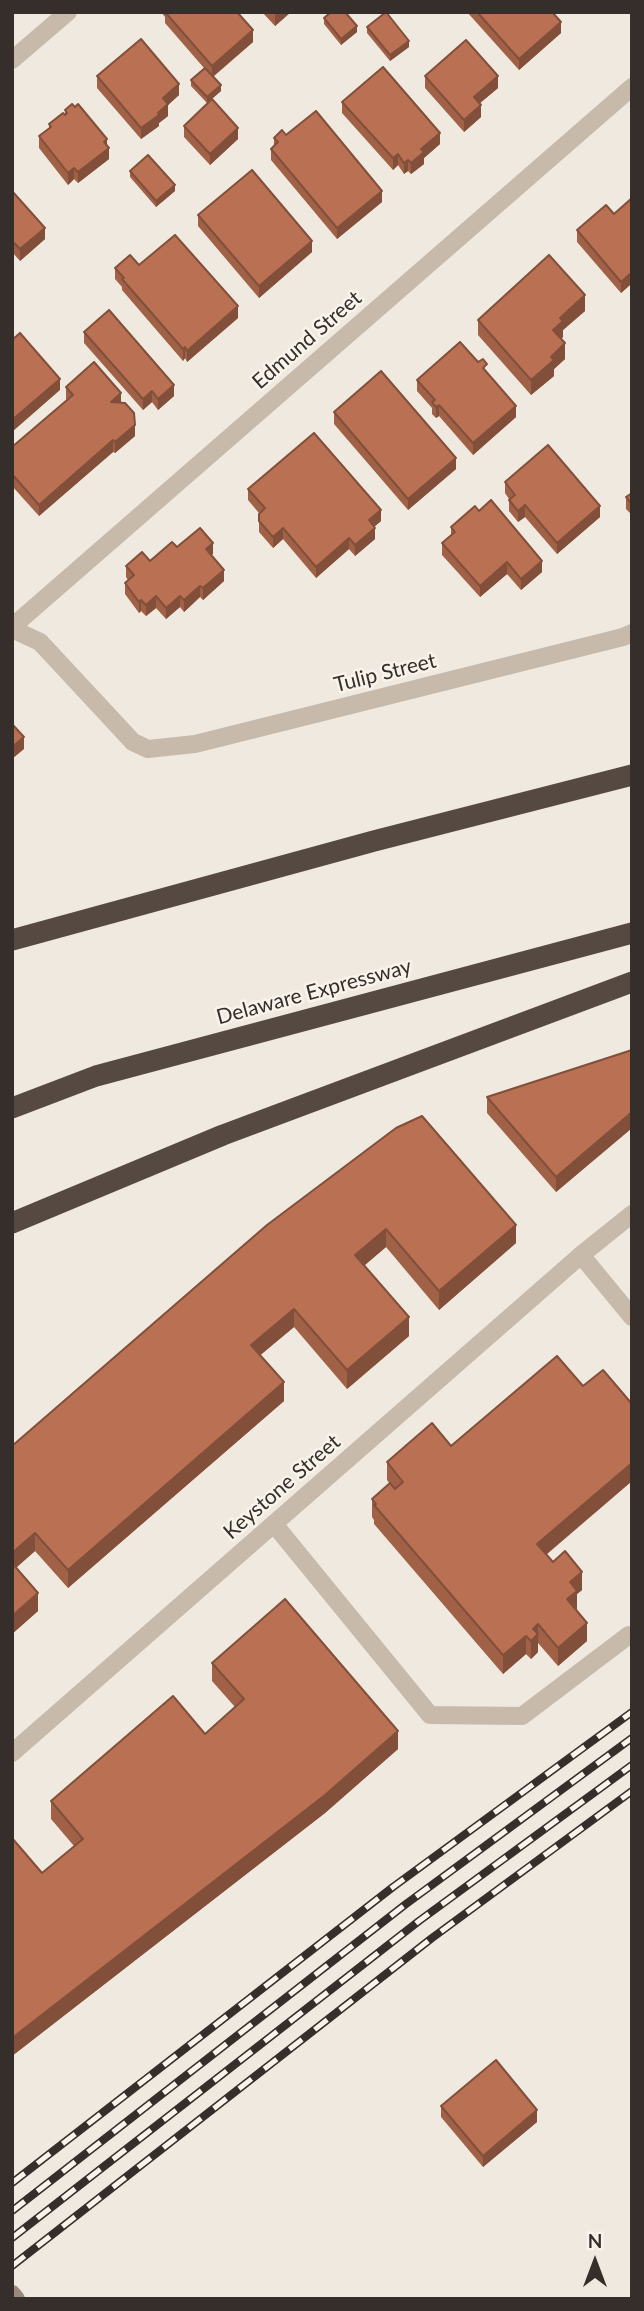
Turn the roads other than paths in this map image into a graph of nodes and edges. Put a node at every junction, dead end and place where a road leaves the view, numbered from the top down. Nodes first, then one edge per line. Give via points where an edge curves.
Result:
1 (68, 12) edge
2 (12, 60) edge
3 (632, 87) edge
4 (12, 628) edge
5 (632, 633) edge
6 (632, 775) edge
7 (632, 933) edge
8 (12, 940) edge
9 (632, 982) edge
10 (12, 1108) edge
11 (632, 1214) edge
12 (12, 1223) edge
13 (581, 1255) junction
14 (632, 1317) edge
15 (274, 1524) junction
16 (629, 1635) dead end
17 (12, 1753) edge
18 (12, 2294) edge
19 (16, 2299) edge

1 - 2 street
3 - 4 street, Edmund Street
4 - 5 street, Tulip Street via 40,642 133,742 148,748 195,744
6 - 8 highway
7 - 10 highway, Delaware Expressway via 96,1076
9 - 12 highway via 223,1135
11 - 13 street, Keystone Street
13 - 14 street
13 - 15 street, Keystone Street
15 - 16 street via 430,1715 522,1716
15 - 17 street, Keystone Street
18 - 19 street

